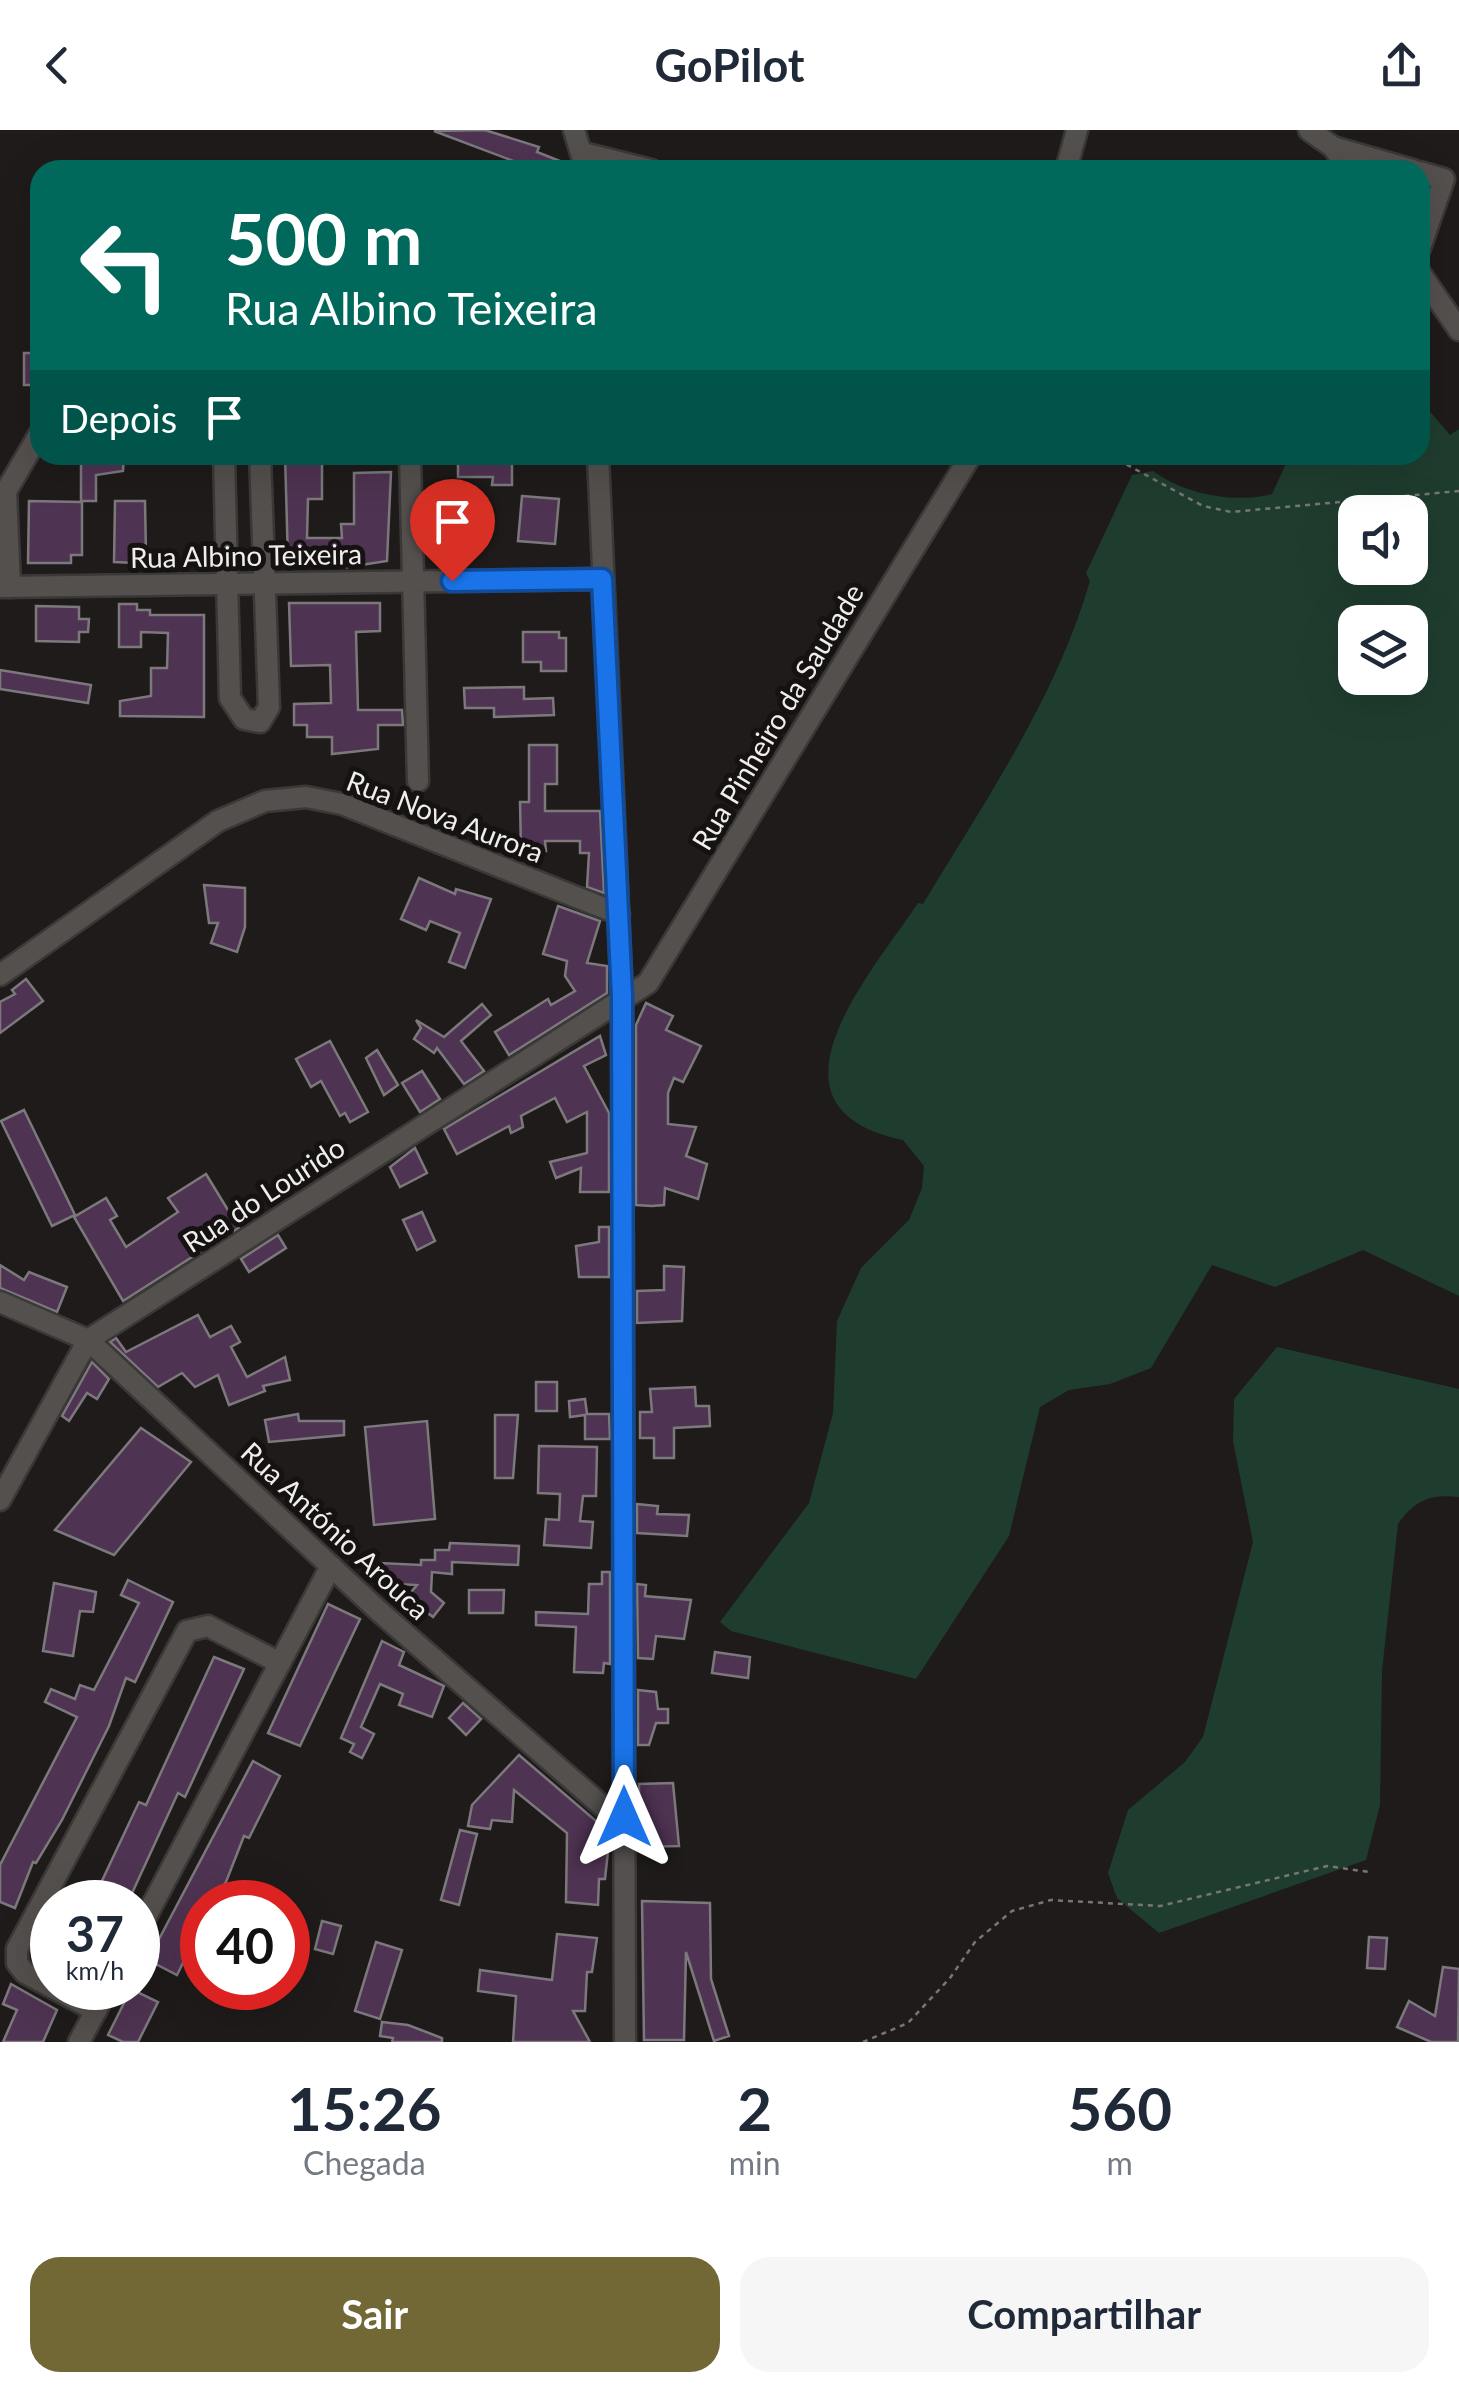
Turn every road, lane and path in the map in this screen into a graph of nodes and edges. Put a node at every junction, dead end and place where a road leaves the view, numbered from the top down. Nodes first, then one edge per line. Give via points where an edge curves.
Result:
1 (574, 130) edge
2 (1077, 130) edge
3 (1309, 130) edge
4 (1333, 147) junction
5 (584, 160) edge
6 (1069, 160) edge
7 (1342, 160) edge
8 (1378, 160) edge
9 (1430, 175) edge
10 (1430, 219) edge
11 (1430, 288) edge
12 (1459, 330) edge
13 (30, 450) edge
14 (224, 465) edge
15 (260, 465) edge
16 (410, 465) edge
17 (598, 465) edge
18 (965, 465) edge
19 (1127, 465) edge
20 (1459, 492) edge
21 (3, 496) edge
22 (602, 579) junction
23 (414, 582) junction
24 (229, 584) junction
25 (265, 584) junction
26 (5, 587) edge
27 (418, 781) dead end
28 (618, 914) junction
29 (0, 975) edge
30 (622, 996) junction
31 (0, 1302) edge
32 (88, 1340) junction
33 (0, 1500) edge
34 (331, 1566) junction
35 (280, 1663) junction
36 (624, 1817) junction
37 (1369, 1872) dead end
38 (160, 1890) edge
39 (96, 2011) joint
40 (79, 2042) edge
41 (624, 2042) edge
42 (863, 2042) edge

1 - 5 street
2 - 6 street
3 - 4 street
4 - 7 street
4 - 8 street
9 - 10 street via 1444,179
11 - 12 street
13 - 21 street, Rua Albino Teixeira
14 - 24 street
15 - 25 street
16 - 23 street
17 - 22 street
18 - 30 street, Rua Pinheiro da Saudade via 648,983
19 - 20 path via 1203,506 1232,512
21 - 26 street, Rua Albino Teixeira
22 - 23 street, Rua Albino Teixeira
22 - 28 street
23 - 25 street, Rua Albino Teixeira
23 - 27 street
24 - 25 street, Rua Albino Teixeira
24 - 25 street via 230,698 244,719 260,722 269,707
24 - 26 street, Rua Albino Teixeira
28 - 29 street, Rua Nova Aurora via 342,804 306,797 265,801 218,821
28 - 30 street
30 - 32 street, Rua do Lourido
30 - 36 street
31 - 32 street, Rua António Arouca
32 - 33 street, Rua do Lourido
32 - 34 street, Rua António Arouca
34 - 35 street
34 - 36 street, Rua António Arouca via 608,1812
35 - 38 street
35 - 39 street via 208,1626 188,1631 17,1949 25,1973
36 - 41 street
37 - 42 path via 1327,1866 1160,1906 1051,1900 1012,1911 975,1942 908,2023
39 - 40 street

